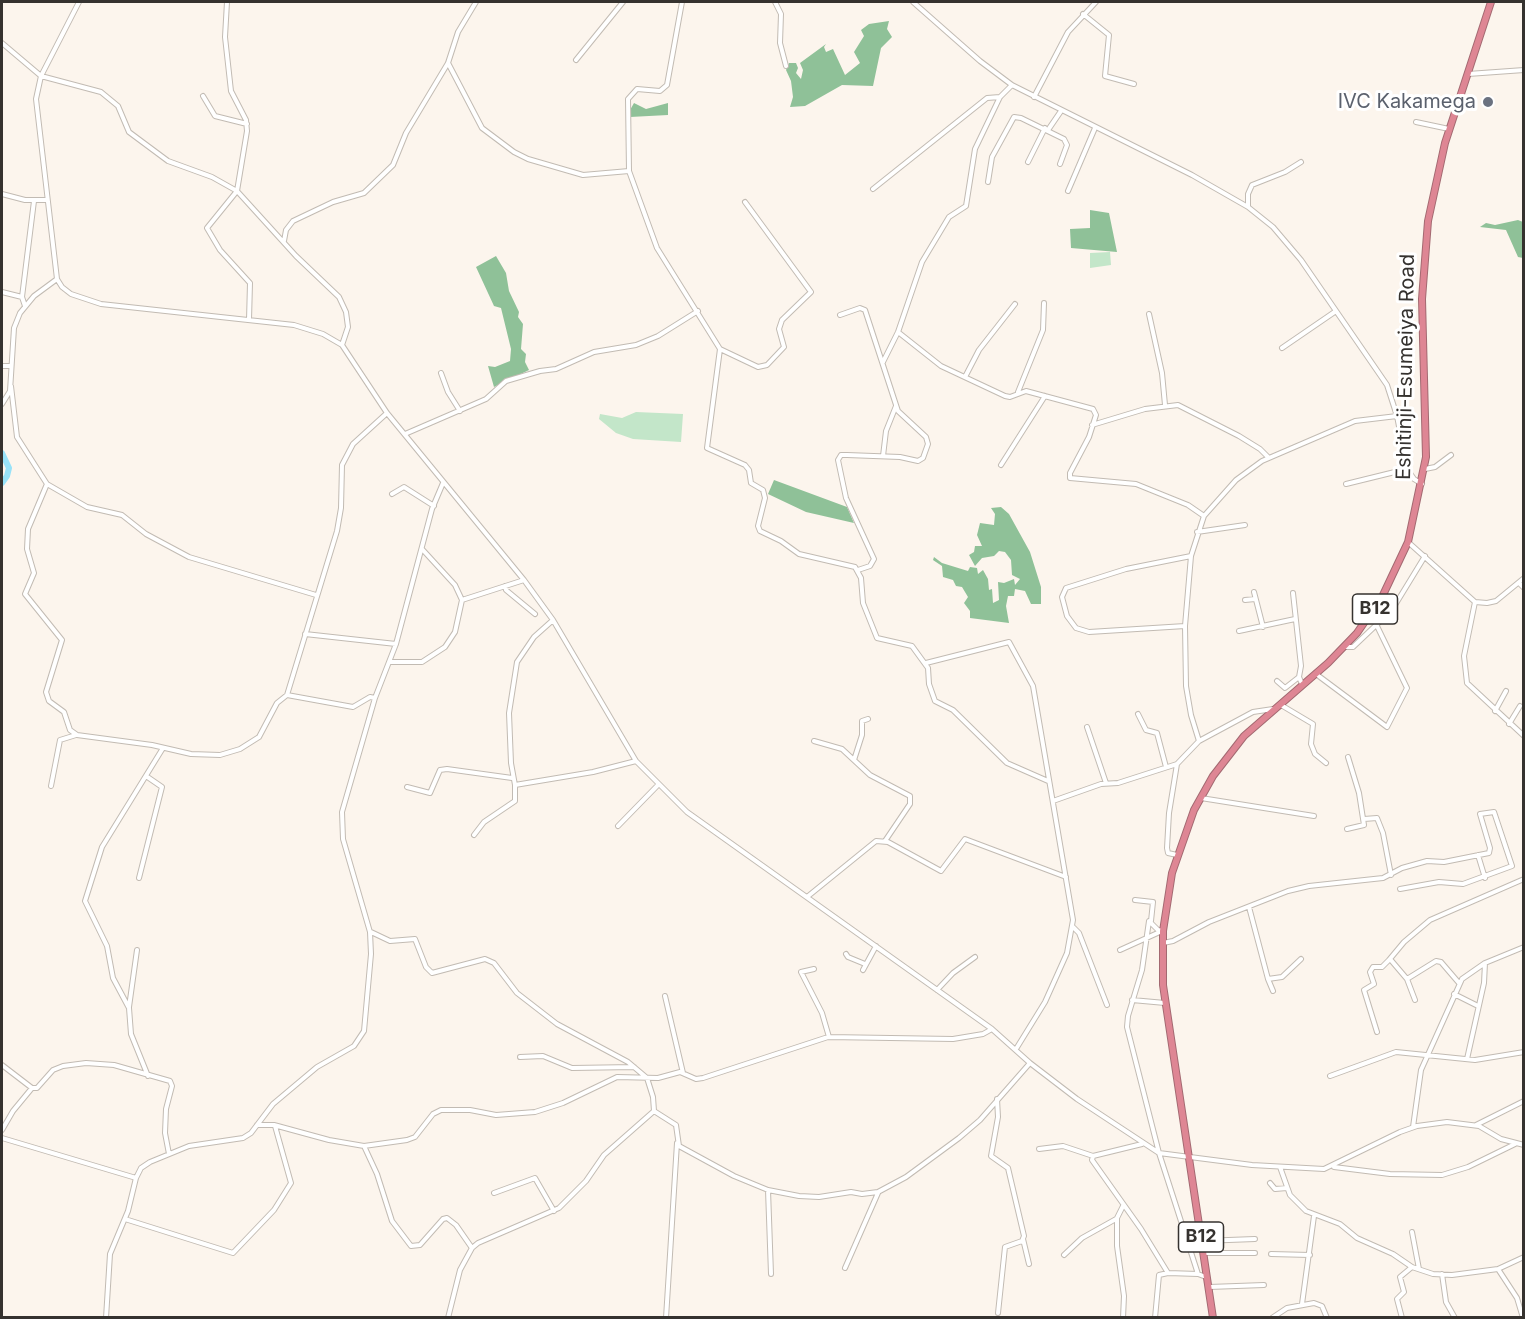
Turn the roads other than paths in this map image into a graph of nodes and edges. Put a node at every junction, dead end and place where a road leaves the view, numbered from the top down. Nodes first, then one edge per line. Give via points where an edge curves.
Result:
1 (79, 2) edge
2 (227, 2) edge
3 (476, 2) edge
4 (623, 2) edge
5 (682, 2) edge
6 (774, 2) edge
7 (913, 2) edge
8 (1096, 2) edge
9 (1491, 2) edge
10 (1083, 14) junction
11 (2, 43) edge
12 (576, 60) dead end
13 (448, 63) junction
14 (786, 66) dead end
15 (1524, 70) edge
16 (1467, 74) junction
17 (41, 76) junction
18 (1134, 84) dead end
19 (1012, 85) junction
20 (203, 96) dead end
21 (1000, 97) junction
22 (1034, 98) junction
23 (1061, 111) junction
24 (1416, 122) dead end
25 (248, 124) junction
26 (1095, 128) junction
27 (1046, 129) junction
28 (1449, 129) junction
29 (1029, 162) dead end
30 (1301, 162) dead end
31 (1060, 164) dead end
32 (629, 171) junction
33 (988, 182) dead end
34 (873, 189) dead end
35 (237, 191) junction
36 (1068, 191) dead end
37 (2, 194) edge
38 (47, 200) junction
39 (34, 201) junction
40 (746, 202) dead end
41 (1248, 207) junction
42 (284, 242) junction
43 (57, 279) junction
44 (2, 292) edge
45 (22, 297) junction
46 (1044, 303) dead end
47 (1015, 304) dead end
48 (25, 306) junction
49 (698, 311) junction
50 (1336, 311) junction
51 (1149, 314) dead end
52 (840, 315) dead end
53 (249, 320) junction
54 (898, 332) junction
55 (342, 345) junction
56 (1282, 348) dead end
57 (720, 349) junction
58 (883, 363) junction
59 (2, 366) edge
60 (10, 366) junction
61 (441, 373) dead end
62 (965, 377) junction
63 (11, 386) junction
64 (1018, 392) junction
65 (1046, 396) junction
66 (2, 404) edge
67 (896, 405) junction
68 (1165, 405) junction
69 (460, 411) junction
70 (387, 413) junction
71 (1397, 416) junction
72 (1092, 425) junction
73 (405, 434) junction
74 (1451, 455) dead end
75 (883, 456) junction
76 (1268, 457) junction
77 (1001, 465) dead end
78 (1407, 469) junction
79 (1425, 469) junction
80 (443, 482) junction
81 (47, 484) junction
82 (1346, 484) dead end
83 (1422, 485) junction
84 (392, 494) dead end
85 (434, 506) junction
86 (1203, 516) junction
87 (1245, 525) dead end
88 (1197, 532) junction
89 (1408, 542) junction
90 (422, 548) junction
91 (1191, 556) junction
92 (1425, 556) junction
93 (858, 570) junction
94 (1524, 578) edge
95 (524, 580) junction
96 (1519, 583) junction
97 (505, 586) junction
98 (1524, 588) edge
99 (1254, 592) dead end
100 (1293, 593) dead end
101 (316, 596) junction
102 (1255, 599) junction
103 (462, 600) junction
104 (1245, 600) dead end
105 (1475, 602) junction
106 (535, 614) dead end
107 (1295, 619) junction
108 (553, 620) junction
109 (1185, 626) junction
110 (1377, 626) junction
111 (1263, 627) junction
112 (1239, 631) dead end
113 (305, 634) junction
114 (396, 644) junction
115 (1344, 647) junction
116 (390, 662) junction
117 (926, 663) junction
118 (1316, 674) junction
119 (1299, 677) junction
120 (1277, 681) dead end
121 (1303, 685) junction
122 (1506, 691) dead end
123 (287, 695) junction
124 (375, 698) junction
125 (1280, 704) junction
126 (1520, 706) dead end
127 (1274, 709) junction
128 (1495, 711) junction
129 (1138, 714) dead end
130 (868, 719) dead end
131 (1509, 724) junction
132 (1087, 728) dead end
133 (1523, 734) edge
134 (77, 735) junction
135 (814, 741) dead end
136 (1199, 741) junction
137 (163, 748) junction
138 (1348, 758) dead end
139 (854, 760) junction
140 (636, 761) junction
141 (1326, 763) dead end
142 (1177, 764) junction
143 (1166, 767) junction
144 (146, 776) junction
145 (512, 777) junction
146 (1048, 781) junction
147 (1106, 783) junction
148 (658, 784) junction
149 (515, 785) junction
150 (51, 786) dead end
151 (407, 787) dead end
152 (1200, 798) junction
153 (1053, 801) junction
154 (1314, 816) dead end
155 (1364, 819) junction
156 (618, 826) dead end
157 (1347, 829) dead end
158 (474, 835) dead end
159 (885, 841) junction
160 (1177, 855) junction
161 (1478, 855) junction
162 (1391, 875) junction
163 (1066, 877) junction
164 (139, 878) dead end
165 (1485, 878) junction
166 (1524, 879) edge
167 (1400, 889) dead end
168 (807, 897) junction
169 (1135, 900) dead end
170 (1249, 907) junction
171 (1151, 921) junction
172 (1073, 927) junction
173 (1163, 931) junction
174 (370, 932) junction
175 (1147, 940) junction
176 (1162, 943) junction
177 (876, 946) junction
178 (1524, 947) edge
179 (137, 950) dead end
180 (1120, 950) dead end
181 (846, 954) dead end
182 (975, 957) dead end
183 (1301, 959) dead end
184 (1389, 960) junction
185 (1485, 963) junction
186 (865, 964) junction
187 (814, 969) dead end
188 (863, 970) dead end
189 (1268, 978) junction
190 (1407, 980) junction
191 (1459, 983) junction
192 (937, 990) junction
193 (1273, 991) dead end
194 (1454, 994) junction
195 (665, 996) dead end
196 (1132, 1000) junction
197 (1415, 1000) dead end
198 (1166, 1003) junction
199 (1107, 1005) dead end
200 (1478, 1006) junction
201 (129, 1008) junction
202 (992, 1029) junction
203 (1377, 1032) dead end
204 (829, 1037) junction
205 (1016, 1049) junction
206 (1524, 1052) edge
207 (1426, 1054) junction
208 (520, 1057) dead end
209 (1467, 1059) junction
210 (1030, 1063) junction
211 (2, 1065) edge
212 (634, 1067) junction
213 (683, 1072) junction
214 (148, 1076) junction
215 (1330, 1076) dead end
216 (647, 1078) junction
217 (32, 1088) junction
218 (997, 1098) junction
219 (1524, 1101) edge
220 (654, 1111) junction
221 (257, 1125) junction
222 (274, 1125) junction
223 (1474, 1125) junction
224 (1413, 1127) junction
225 (2, 1130) edge
226 (2, 1138) edge
227 (677, 1143) junction
228 (1143, 1143) junction
229 (1516, 1143) junction
230 (1524, 1145) edge
231 (364, 1146) junction
232 (1039, 1149) dead end
233 (1159, 1153) junction
234 (169, 1154) junction
235 (1093, 1156) junction
236 (1188, 1158) junction
237 (1280, 1167) junction
238 (1334, 1167) junction
239 (136, 1178) junction
240 (1270, 1183) dead end
241 (1287, 1188) junction
242 (768, 1190) junction
243 (878, 1192) junction
244 (495, 1193) dead end
245 (1123, 1206) junction
246 (554, 1211) junction
247 (1314, 1216) junction
248 (1117, 1218) junction
249 (125, 1219) junction
250 (1412, 1232) dead end
251 (1023, 1239) junction
252 (1255, 1239) dead end
253 (1201, 1241) junction
254 (472, 1248) junction
255 (1203, 1253) junction
256 (1256, 1253) dead end
257 (1271, 1254) dead end
258 (1064, 1255) dead end
259 (1310, 1255) junction
260 (1524, 1257) edge
261 (1029, 1264) dead end
262 (1412, 1267) junction
263 (845, 1268) dead end
264 (1419, 1269) junction
265 (1498, 1269) junction
266 (1168, 1273) junction
267 (771, 1274) dead end
268 (1198, 1274) junction
269 (1442, 1274) junction
270 (1207, 1277) junction
271 (1264, 1285) dead end
272 (1209, 1287) junction
273 (1302, 1304) junction
274 (998, 1312) dead end
275 (106, 1317) edge
276 (448, 1317) edge
277 (666, 1317) edge
278 (1123, 1317) edge
279 (1155, 1317) edge
280 (1213, 1317) edge
281 (1272, 1317) edge
282 (1327, 1317) edge
283 (1402, 1317) edge
284 (1455, 1317) edge
285 (1523, 1317) edge

1 - 17 street
2 - 25 street via 225,38 231,91
3 - 13 street via 458,32
4 - 12 street
5 - 32 street via 667,85 660,91 637,89 628,99
6 - 14 street via 781,14 780,44
7 - 19 street
8 - 10 street
9 - 16 highway, Eshitinji-Esumeiya Road / B12
10 - 18 street via 1109,35 1105,76
10 - 22 street via 1050,61
11 - 17 street
13 - 32 street via 482,128 514,152 583,175
13 - 42 street via 412,122 393,165 364,193 293,221
15 - 16 street
16 - 28 highway, Eshitinji-Esumeiya Road / B12
17 - 35 street via 101,92 118,106 129,132 168,161
17 - 38 street via 36,99
19 - 21 street
19 - 22 street
20 - 25 street via 215,116
21 - 34 street via 987,98
21 - 54 street via 975,149 966,206 949,217 922,262
22 - 23 street
23 - 26 street
23 - 27 street
24 - 28 street
25 - 35 street
26 - 36 street
26 - 41 street
27 - 29 street
27 - 31 street via 1066,142
27 - 33 street via 1014,117 992,157
28 - 79 highway, Eshitinji-Esumeiya Road / B12 via 1437,169 1423,255
30 - 41 street via 1252,185
32 - 49 street via 657,248
35 - 42 street
35 - 53 street via 207,228 220,250 250,283
37 - 39 street
38 - 39 street
38 - 43 street
39 - 45 street
40 - 57 street via 811,292 782,320 779,329 784,347 767,365 758,367
41 - 50 street via 1283,236
42 - 55 street via 339,297 348,327
43 - 48 street
43 - 53 street via 71,294 101,304
44 - 45 street
45 - 48 street
46 - 64 street via 1043,330
47 - 62 street via 979,350
48 - 60 street via 14,328
49 - 57 street
49 - 69 street via 636,345 594,352 556,369 506,381 486,399
50 - 56 street
50 - 71 street via 1387,385
51 - 68 street
52 - 58 street via 865,310
53 - 55 street via 294,325 324,334
54 - 58 street
54 - 62 street via 941,366
55 - 70 street
57 - 93 street via 708,450 745,465 751,483 763,490 760,531 799,555 849,564
58 - 67 street
59 - 60 street
60 - 63 street
61 - 69 street
62 - 64 street via 1005,396
63 - 66 street
63 - 81 street via 17,437
64 - 65 street
65 - 72 street via 1093,409 1096,415
65 - 77 street
67 - 75 street via 886,431
67 - 75 street via 926,437 927,444 923,458 918,461
68 - 72 street
68 - 76 street via 1190,410 1253,444
69 - 73 street
70 - 73 street
70 - 101 street via 353,444 342,465 337,531
71 - 76 street via 1355,421
71 - 78 street
72 - 86 street via 1070,478 1136,484 1188,505
73 - 80 street
74 - 79 street
75 - 93 street via 841,455 838,460 846,498 874,559 870,566
76 - 86 street via 1236,480
78 - 82 street
78 - 83 street
79 - 83 highway, Eshitinji-Esumeiya Road / B12
80 - 85 street
80 - 95 street
81 - 101 street via 87,507 122,515 146,534 189,556
81 - 134 street via 28,529 27,549 34,573 25,594 62,640 47,697 66,716 70,730
83 - 89 highway, Eshitinji-Esumeiya Road / B12
84 - 85 street via 404,487
85 - 90 street
86 - 88 street
87 - 88 street
88 - 91 street
89 - 92 street
89 - 115 highway, Eshitinji-Esumeiya Road / B12 via 1383,596
90 - 103 street via 455,585
90 - 114 street
91 - 109 street
91 - 109 street via 1126,569 1066,588 1062,597 1076,628 1089,632
92 - 105 street
92 - 110 street via 1403,595
93 - 117 street via 863,603 877,638 912,646
94 - 96 street
95 - 97 street
95 - 108 street
96 - 98 street
96 - 105 street via 1496,601
97 - 103 street
97 - 106 street
99 - 102 street
100 - 107 street
101 - 113 street
102 - 104 street
102 - 111 street
103 - 116 street via 455,632 445,647 422,662
105 - 128 street via 1464,656 1465,676 1467,683
107 - 111 street
107 - 119 street
108 - 140 street
108 - 145 street via 534,637 517,662 509,713
109 - 136 street via 1186,686
110 - 115 street via 1353,647
110 - 118 street via 1407,684 1387,727
111 - 112 street
113 - 114 street
113 - 123 street
114 - 116 street
115 - 118 highway, Eshitinji-Esumeiya Road / B12
116 - 124 street
117 - 146 street via 935,701 953,710 1007,763
117 - 146 street via 1008,642 1033,686
118 - 121 highway, Eshitinji-Esumeiya Road / B12
119 - 120 street via 1285,688
119 - 121 street
121 - 125 highway, Eshitinji-Esumeiya Road / B12
122 - 128 street
123 - 124 street via 353,707
123 - 137 street via 277,703 259,737 240,749 204,756
124 - 174 street via 342,812 342,826
125 - 127 highway, Eshitinji-Esumeiya Road / B12
125 - 141 street via 1313,724 1311,744 1315,754
126 - 131 street
127 - 136 street via 1253,712
127 - 152 highway, Eshitinji-Esumeiya Road / B12 via 1230,753
128 - 131 street
129 - 143 street via 1146,730 1157,733
130 - 139 street via 862,721
131 - 133 street
132 - 147 street
134 - 137 street
134 - 150 street via 60,740
135 - 139 street via 842,749
136 - 142 street
137 - 144 street
138 - 155 street
139 - 159 street via 870,774 907,793 911,800
140 - 148 street
140 - 149 street
142 - 143 street
142 - 160 street via 1167,848
143 - 147 street via 1118,783
144 - 164 street via 161,784 162,789
144 - 201 street via 102,847 85,901 107,946 115,986
145 - 149 street
145 - 151 street via 447,769 437,774 430,793
146 - 153 street
147 - 153 street
148 - 156 street
148 - 168 street via 687,812
149 - 158 street via 515,801 484,822
152 - 154 street
152 - 160 highway, Eshitinji-Esumeiya Road / B12
153 - 163 street
155 - 157 street via 1364,825
155 - 162 street via 1377,818
159 - 163 street via 941,871 965,838
159 - 168 street via 869,845
160 - 173 highway, Eshitinji-Esumeiya Road / B12
161 - 162 street via 1427,861
161 - 165 street
161 - 165 street via 1489,853 1490,848 1480,814 1494,812 1512,866
162 - 170 street via 1310,886
163 - 172 street
165 - 167 street via 1463,884 1438,882
166 - 184 street via 1430,920
168 - 177 street
169 - 171 street via 1153,902
170 - 176 street
170 - 189 street
171 - 173 street
171 - 175 street
172 - 199 street via 1082,939
172 - 205 street via 1067,953 1045,1002
173 - 175 street
173 - 176 highway, Eshitinji-Esumeiya Road / B12
174 - 212 street via 390,941 415,939 432,973 485,960 494,963 517,993 557,1024
174 - 221 street via 367,1006 360,1040 317,1067 273,1104
175 - 180 street
175 - 196 street
176 - 198 highway, Eshitinji-Esumeiya Road / B12
177 - 186 street
177 - 192 street
178 - 185 street
179 - 201 street
181 - 186 street
182 - 192 street via 952,972
183 - 189 street via 1281,977
184 - 190 street via 1399,966
184 - 203 street via 1382,967 1372,968 1374,984 1364,990
185 - 191 street
185 - 200 street
186 - 188 street
187 - 204 street via 801,972 822,1013
189 - 193 street
190 - 191 street via 1436,961
190 - 197 street
191 - 194 street
192 - 202 street
194 - 200 street
194 - 207 street
195 - 213 street
196 - 198 street
196 - 233 street via 1129,1041
198 - 236 highway, Eshitinji-Esumeiya Road / B12
200 - 209 street
201 - 214 street via 131,1034
202 - 204 street via 953,1039
202 - 205 street
204 - 213 street via 703,1078
205 - 210 street
206 - 209 street
207 - 209 street
207 - 215 street via 1391,1053
207 - 224 street
208 - 212 street via 543,1056 572,1068
210 - 218 street
210 - 228 street
211 - 217 street
212 - 216 street
213 - 216 street
214 - 217 street via 114,1065 86,1063 53,1070 42,1086
214 - 234 street via 172,1083 166,1109
216 - 220 street
216 - 231 street via 617,1077 563,1103 519,1114 441,1110 415,1137
217 - 225 street
218 - 243 street via 959,1138 906,1177
218 - 251 street via 991,1156 1006,1164 1010,1171
219 - 223 street
220 - 227 street via 673,1121
220 - 246 street via 604,1155 575,1193
221 - 222 street
221 - 234 street via 235,1141 203,1143
222 - 231 street
222 - 249 street via 291,1183 274,1210 233,1253
223 - 224 street via 1447,1122
223 - 229 street
224 - 238 street
226 - 239 street
227 - 242 street via 734,1176
227 - 277 street
228 - 233 street
228 - 235 street
229 - 230 street
229 - 238 street via 1442,1175 1380,1174
231 - 254 street via 392,1221 411,1246 420,1245 447,1218
232 - 235 street via 1063,1146
233 - 236 street
233 - 268 street
234 - 239 street via 150,1162
235 - 245 street via 1092,1162
236 - 237 street
236 - 253 highway, B12
237 - 238 street
237 - 241 street
239 - 249 street
240 - 241 street via 1275,1189
241 - 247 street via 1299,1205
242 - 243 street via 819,1197
242 - 267 street
243 - 263 street
244 - 246 street via 535,1178
245 - 248 street
245 - 266 street
246 - 254 street
247 - 259 street
247 - 262 street via 1341,1224 1357,1238
248 - 258 street via 1082,1238
248 - 278 street
249 - 275 street via 110,1254
250 - 264 street
251 - 261 street
251 - 274 street via 1005,1247
252 - 253 street
253 - 255 highway, B12
254 - 276 street via 460,1270
255 - 256 street
255 - 270 highway, B12
257 - 259 street
259 - 273 street
260 - 265 street
262 - 264 street
262 - 283 street via 1400,1277 1404,1292 1397,1299
264 - 269 street
265 - 269 street
265 - 285 street
266 - 268 street
266 - 279 street via 1159,1275
268 - 270 street
269 - 284 street via 1446,1302
270 - 272 highway, B12
271 - 272 street
272 - 280 highway, B12
273 - 281 street
273 - 282 street via 1320,1304

